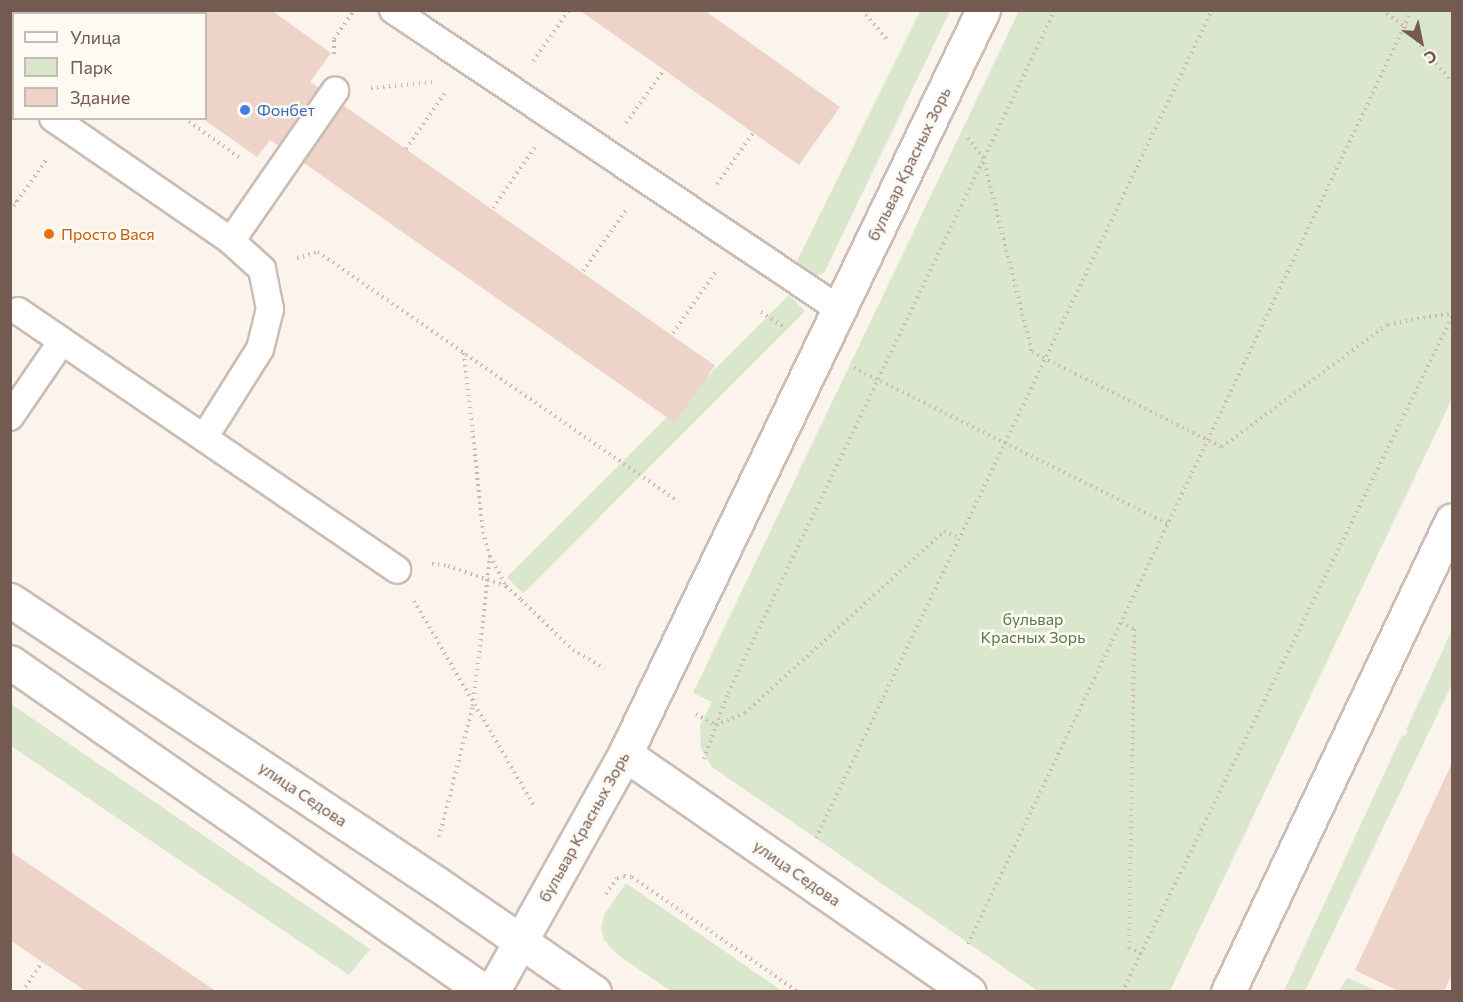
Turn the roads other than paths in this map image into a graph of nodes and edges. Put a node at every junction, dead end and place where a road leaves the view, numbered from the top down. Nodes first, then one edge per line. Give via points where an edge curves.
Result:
1 (393, 10) edge
2 (983, 10) edge
3 (335, 91) road end
4 (56, 120) edge
5 (231, 241) junction
6 (839, 309) junction
7 (18, 311) dead end
8 (62, 341) junction
9 (10, 417) edge
10 (204, 438) junction
11 (1452, 520) edge
12 (397, 570) road end
13 (10, 600) edge
14 (10, 662) edge
15 (625, 754) junction
16 (521, 941) junction
17 (485, 992) edge
18 (492, 992) edge
19 (594, 992) edge
20 (969, 992) edge
21 (1228, 992) edge

1 - 6 lane via 461,70 513,91
2 - 6 street, бульвар Красных Зорь
3 - 5 lane
4 - 5 lane
5 - 10 lane via 262,269 270,309 260,349
6 - 15 street, бульвар Красных Зорь
7 - 8 lane
8 - 9 lane
8 - 10 lane
10 - 12 lane
11 - 21 street
13 - 16 street, улица Седова
14 - 17 street
15 - 16 street, бульвар Красных Зорь
15 - 20 street, улица Седова
16 - 18 street, бульвар Красных Зорь
16 - 19 street, улица Седова

